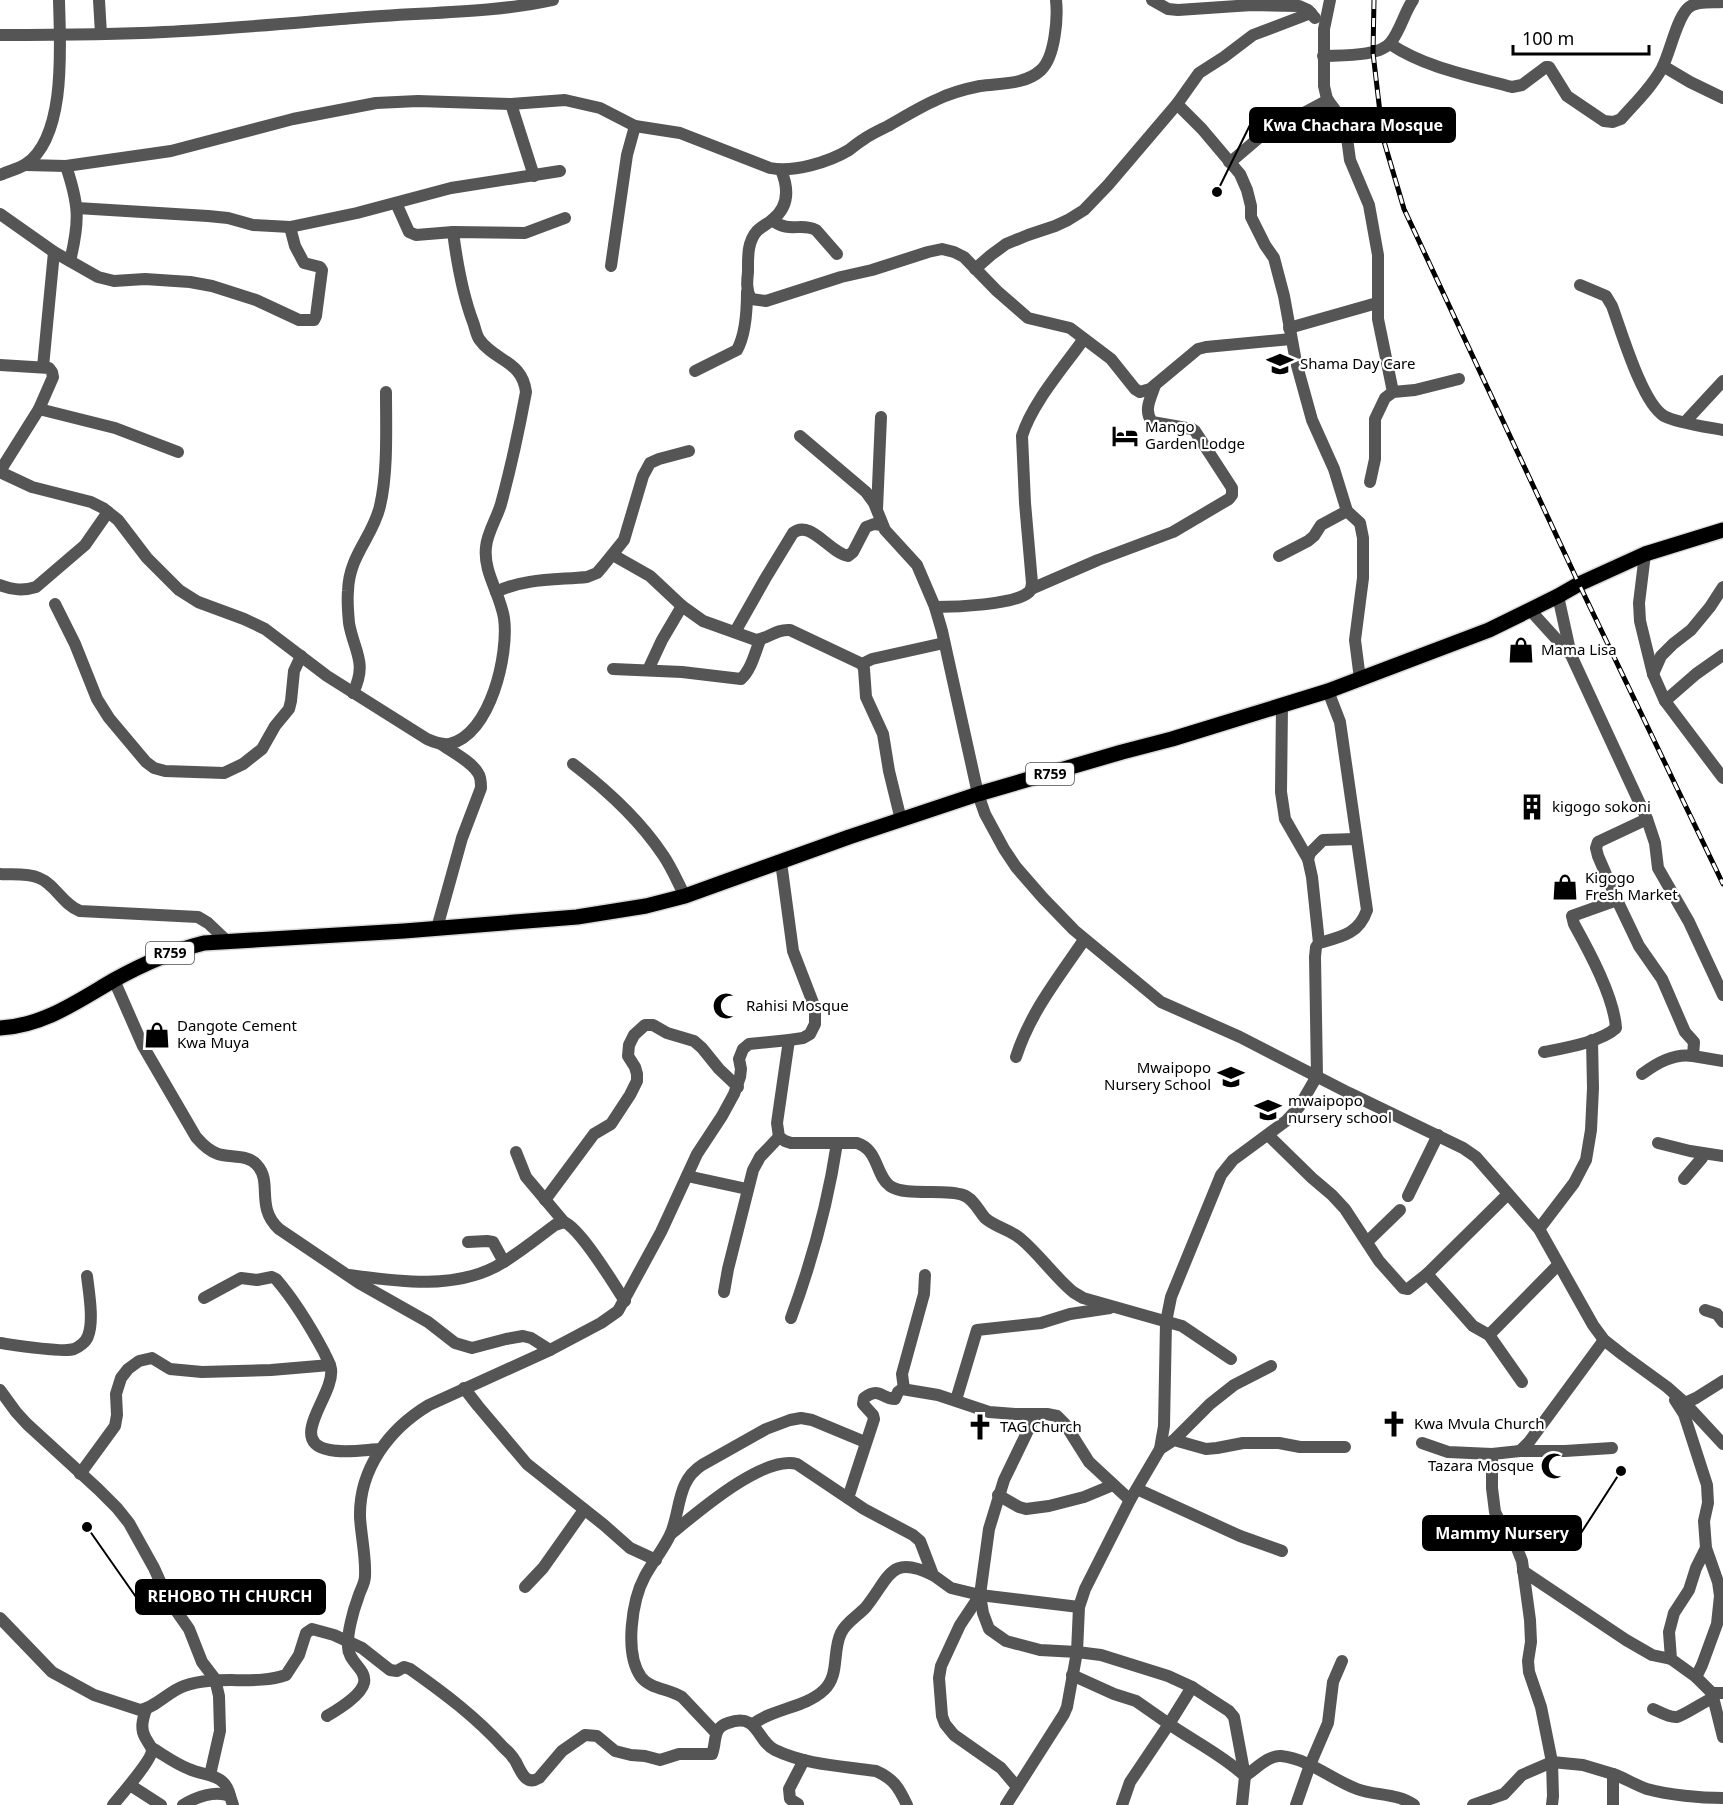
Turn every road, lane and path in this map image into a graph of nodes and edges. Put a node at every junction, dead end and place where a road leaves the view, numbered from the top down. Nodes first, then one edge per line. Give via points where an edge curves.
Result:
1 (59, 0) edge
2 (99, 0) edge
3 (553, 0) edge
4 (1056, 0) edge
5 (1152, 0) edge
6 (1330, 0) edge
7 (1413, 0) edge
8 (1723, 2) edge
9 (1311, 13) junction
10 (1323, 29) junction
11 (60, 34) junction
12 (102, 34) junction
13 (0, 35) edge
14 (1390, 44) junction
15 (1323, 56) junction
16 (1663, 66) junction
17 (1723, 98) edge
18 (1328, 100) junction
19 (511, 104) junction
20 (1177, 104) junction
21 (635, 126) junction
22 (1229, 162) junction
23 (26, 165) junction
24 (66, 166) junction
25 (781, 170) junction
26 (560, 171) dead end
27 (0, 175) edge
28 (534, 176) junction
29 (396, 203) junction
30 (77, 208) junction
31 (0, 214) edge
32 (565, 218) dead end
33 (772, 220) junction
34 (290, 227) junction
35 (453, 232) junction
36 (54, 252) junction
37 (837, 254) dead end
38 (70, 261) junction
39 (611, 266) dead end
40 (975, 269) junction
41 (1580, 285) dead end
42 (747, 292) junction
43 (1377, 303) junction
44 (1290, 334) junction
45 (1083, 340) junction
46 (0, 365) edge
47 (43, 367) junction
48 (695, 371) dead end
49 (1459, 379) dead end
50 (1723, 381) edge
51 (1155, 385) junction
52 (386, 392) dead end
53 (1393, 392) junction
54 (39, 409) junction
55 (881, 417) dead end
56 (1685, 422) junction
57 (1723, 430) edge
58 (800, 436) dead end
59 (689, 451) dead end
60 (178, 452) dead end
61 (0, 472) edge
62 (1370, 482) dead end
63 (877, 509) junction
64 (1347, 511) junction
65 (108, 512) junction
66 (882, 525) junction
67 (1723, 530) edge
68 (1645, 554) junction
69 (613, 555) junction
70 (1279, 556) dead end
71 (0, 585) edge
72 (1723, 587) edge
73 (1031, 589) junction
74 (496, 591) junction
75 (1558, 596) junction
76 (54, 604) dead end
77 (682, 606) junction
78 (935, 607) junction
79 (1530, 610) junction
80 (735, 632) junction
81 (760, 640) junction
82 (944, 643) junction
83 (1571, 655) junction
84 (1723, 655) edge
85 (301, 656) junction
86 (862, 664) junction
87 (613, 669) dead end
88 (648, 670) junction
89 (1653, 674) junction
90 (1360, 679) junction
91 (1328, 691) junction
92 (353, 693) junction
93 (1665, 701) junction
94 (1282, 706) junction
95 (441, 744) junction
96 (573, 764) dead end
97 (1723, 777) edge
98 (978, 794) junction
99 (1647, 819) junction
100 (901, 820) junction
101 (1355, 839) junction
102 (1308, 859) junction
103 (781, 862) junction
104 (0, 874) edge
105 (685, 896) junction
106 (1617, 900) junction
107 (437, 928) junction
108 (1084, 940) junction
109 (226, 941) junction
110 (1318, 943) junction
111 (114, 980) junction
112 (1723, 995) edge
113 (0, 1028) edge
114 (789, 1040) junction
115 (1592, 1040) junction
116 (1544, 1052) dead end
117 (1693, 1056) junction
118 (1016, 1057) dead end
119 (1723, 1061) edge
120 (1642, 1074) dead end
121 (1317, 1076) junction
122 (738, 1087) junction
123 (1268, 1135) junction
124 (1438, 1135) junction
125 (779, 1137) junction
126 (837, 1143) junction
127 (1658, 1143) dead end
128 (516, 1152) dead end
129 (1703, 1154) junction
130 (1723, 1156) edge
131 (687, 1176) junction
132 (1684, 1179) dead end
133 (747, 1189) junction
134 (1508, 1194) junction
135 (1408, 1196) dead end
136 (544, 1200) junction
137 (1400, 1210) dead end
138 (564, 1222) junction
139 (1539, 1229) junction
140 (468, 1242) dead end
141 (1367, 1242) junction
142 (504, 1262) junction
143 (1558, 1265) junction
144 (346, 1274) junction
145 (1427, 1274) junction
146 (925, 1275) dead end
147 (87, 1276) dead end
148 (724, 1292) dead end
149 (204, 1298) dead end
150 (625, 1301) junction
151 (1117, 1307) junction
152 (1705, 1310) dead end
153 (791, 1318) dead end
154 (1166, 1322) junction
155 (1723, 1322) edge
156 (1489, 1335) junction
157 (1604, 1340) junction
158 (0, 1343) edge
159 (550, 1350) junction
160 (1231, 1359) dead end
161 (330, 1365) junction
162 (1271, 1366) dead end
163 (1723, 1381) edge
164 (1522, 1382) dead end
165 (1667, 1387) junction
166 (465, 1388) junction
167 (904, 1389) junction
168 (0, 1390) edge
169 (956, 1400) junction
170 (1685, 1403) junction
171 (1036, 1414) junction
172 (1173, 1440) junction
173 (865, 1442) junction
174 (1422, 1443) dead end
175 (1723, 1444) edge
176 (1345, 1447) dead end
177 (1612, 1448) dead end
178 (380, 1449) junction
179 (1160, 1449) junction
180 (1520, 1451) junction
181 (1492, 1454) junction
182 (80, 1474) junction
183 (1113, 1485) junction
184 (998, 1495) junction
185 (1133, 1495) junction
186 (848, 1498) junction
187 (584, 1510) junction
188 (671, 1534) junction
189 (1706, 1548) junction
190 (1282, 1551) dead end
191 (656, 1560) junction
192 (1523, 1571) junction
193 (933, 1575) junction
194 (525, 1587) dead end
195 (980, 1595) junction
196 (1079, 1607) junction
197 (0, 1618) edge
198 (348, 1641) junction
199 (1077, 1652) junction
200 (1671, 1659) junction
201 (1342, 1661) dead end
202 (1072, 1676) junction
203 (1696, 1677) junction
204 (215, 1679) junction
205 (1192, 1687) junction
206 (1716, 1695) edge
207 (146, 1709) junction
208 (1653, 1709) dead end
209 (327, 1716) dead end
210 (753, 1724) junction
211 (1169, 1724) junction
212 (716, 1732) junction
213 (1723, 1737) edge
214 (152, 1748) junction
215 (804, 1760) junction
216 (1552, 1762) junction
217 (1310, 1765) junction
218 (1613, 1774) junction
219 (210, 1775) junction
220 (1245, 1776) junction
221 (130, 1785) junction
222 (1017, 1787) junction
223 (1723, 1798) edge
224 (232, 1800) edge
225 (798, 1804) edge
226 (113, 1805) edge
227 (160, 1805) edge
228 (183, 1805) edge
229 (907, 1805) edge
230 (1006, 1805) edge
231 (1122, 1805) edge
232 (1242, 1805) edge
233 (1296, 1805) edge
234 (1414, 1805) edge
235 (1473, 1805) edge
236 (1552, 1805) edge
237 (1613, 1805) edge

1 - 11 street
2 - 12 street
3 - 12 street via 440,14
4 - 25 street via 1054,38 1040,72 1021,81 981,86 934,100 838,155
5 - 9 street via 1178,10 1276,4 1303,7
6 - 10 street
7 - 14 street
8 - 16 street via 1688,7
9 - 10 street
9 - 20 street via 1253,34 1199,73
10 - 15 street
11 - 12 street
11 - 13 street
11 - 23 street via 55,116 39,150
14 - 15 street via 1373,53
14 - 16 street via 1448,70 1512,87 1549,67 1567,96 1604,121 1613,122 1621,119
15 - 18 street
16 - 17 street
18 - 22 street via 1261,136
18 - 43 street via 1345,123 1350,160 1367,198 1378,255
19 - 21 street via 581,102
19 - 24 street via 376,103 293,119 171,151
19 - 28 street
20 - 22 street
20 - 40 street via 1084,210 1055,226 1006,244
21 - 25 street via 680,133
21 - 39 street
22 - 44 street via 1240,174 1251,217 1274,258
23 - 24 street
23 - 27 street
24 - 30 street
25 - 33 street via 786,198 781,212
26 - 28 street
28 - 29 street via 450,188
29 - 34 street
29 - 35 street via 412,234
30 - 34 street via 208,216
30 - 38 street
31 - 36 street
32 - 35 street via 525,233
33 - 37 street via 786,228 816,230
33 - 42 street via 757,232 750,246
34 - 38 street via 304,263 322,270 314,320 299,320 212,286 145,279 109,281
35 - 74 street via 466,305 479,339 525,381 526,392 501,504 486,543 486,565
36 - 38 street
36 - 47 street
40 - 42 street via 964,257 942,249 765,301 751,299
40 - 45 street via 1028,318 1070,328
41 - 56 street via 1606,296 1642,385 1656,408 1664,416
42 - 48 street via 741,344 737,350
43 - 44 street
43 - 53 street
44 - 51 street via 1198,349
44 - 64 street via 1312,420
45 - 51 street via 1111,359 1135,389 1146,391
45 - 73 street via 1041,399 1022,436
46 - 47 street
47 - 54 street via 49,368 53,376
49 - 53 street
50 - 56 street
51 - 73 street via 1147,416 1152,422 1195,431 1232,488 1232,495 1173,532
52 - 92 street via 380,507 350,569 350,624 360,659 359,682
53 - 62 street via 1383,401 1375,419 1375,459
54 - 60 street via 115,428
54 - 61 street
55 - 63 street
56 - 57 street
58 - 63 street via 866,492
59 - 69 street via 650,463 627,532
61 - 65 street via 32,487 91,502
63 - 66 street
64 - 70 street via 1321,525 1308,541
64 - 90 street via 1360,523 1363,538 1363,578 1355,640
65 - 71 street via 85,545 36,587 14,590
65 - 85 street via 179,590 198,602 265,629
66 - 78 street via 917,566
66 - 80 street via 869,524 848,556 809,530 797,529
67 - 68 main road, R759
68 - 75 main road, R759
68 - 89 street via 1640,621
69 - 74 street via 597,573 587,577 542,580
69 - 77 street via 650,576
72 - 89 street via 1691,630 1661,656
73 - 78 street via 1010,599
74 - 95 street via 504,620 499,674 484,713 472,730 464,737
75 - 79 main road, R759
75 - 83 street
76 - 85 street via 108,718 146,762 165,771 224,773 255,755 289,709 294,671
77 - 80 street via 703,621
77 - 88 street
78 - 82 street
79 - 83 street
79 - 90 main road, R759 via 1489,630
80 - 81 street
81 - 86 street via 790,630
81 - 88 street via 741,679
82 - 86 street
82 - 98 street
83 - 99 street
84 - 93 street
85 - 92 street
86 - 100 street via 866,697 883,734
87 - 88 street
89 - 93 street
90 - 91 main road, R759
91 - 94 main road, R759
91 - 101 street via 1340,722
92 - 95 street
93 - 97 street
94 - 98 main road, R759
94 - 102 street via 1281,792 1285,819
95 - 107 street via 471,765 478,773 481,788 462,838
96 - 105 street via 605,788 632,816 664,856
98 - 100 main road, R759
98 - 108 street via 993,831 1016,867
99 - 106 street via 1598,842 1598,856
99 - 112 street via 1658,868
100 - 103 main road, R759
101 - 102 street via 1323,840
101 - 110 street via 1365,889 1364,919 1345,935
102 - 110 street
103 - 105 main road, R759
103 - 114 street via 793,951 815,1008 815,1024 810,1034
104 - 109 street via 42,879 80,911 198,917
105 - 107 main road, R759 via 577,917
106 - 115 street via 1572,916 1615,1019 1614,1030
106 - 117 street via 1643,954 1662,979 1685,1032 1694,1042
107 - 109 main road, R759
108 - 118 street via 1034,1013
108 - 121 street via 1161,1002
109 - 111 main road, R759 via 171,952
110 - 121 street
111 - 113 main road, R759 via 49,1016 22,1026
111 - 144 street via 143,1046 200,1142 218,1154 256,1163 264,1187 265,1207 273,1223
114 - 122 street via 759,1042 743,1048
114 - 125 street via 777,1122
115 - 116 street
115 - 139 street via 1591,1130 1586,1160 1574,1183
117 - 119 street
117 - 120 street via 1661,1061
121 - 123 street via 1299,1107
121 - 124 street
122 - 131 street
122 - 136 street via 694,1041 645,1025 628,1045 628,1056 638,1074 630,1095 612,1124 594,1134
123 - 141 street via 1345,1209
123 - 154 street via 1233,1160 1221,1175 1171,1297
124 - 134 street via 1476,1157
124 - 135 street
125 - 126 street via 790,1143
125 - 133 street via 760,1157
126 - 151 street via 863,1145 885,1180 897,1189 964,1195 986,1218 1021,1239 1073,1292
126 - 153 street via 821,1222
127 - 129 street
128 - 136 street via 526,1177
129 - 130 street
129 - 132 street
131 - 133 street
131 - 150 street
133 - 148 street
134 - 139 street
134 - 145 street
136 - 138 street
137 - 141 street
138 - 142 street
138 - 150 street via 582,1239
139 - 143 street
140 - 142 street via 491,1241
141 - 145 street via 1405,1290
142 - 144 street via 481,1273 443,1281
143 - 156 street
143 - 157 street
144 - 159 street via 461,1346 479,1347 523,1336
145 - 156 street via 1473,1326
146 - 167 street via 924,1294 902,1374
147 - 158 street via 90,1306 86,1341 74,1349 61,1350
149 - 161 street via 241,1278 274,1278 298,1308
150 - 159 street via 610,1318
151 - 154 street
151 - 169 street via 1041,1323 977,1330
152 - 155 street via 1717,1314
154 - 160 street via 1182,1326
154 - 179 street
156 - 164 street
157 - 165 street
157 - 180 street
159 - 166 street
161 - 178 street via 330,1380 310,1430 311,1439 330,1450
161 - 182 street via 202,1372 170,1369 154,1359 144,1359 121,1378 115,1426
162 - 172 street via 1234,1385
163 - 170 street
165 - 170 street
165 - 189 street via 1684,1414 1707,1485
166 - 178 street via 413,1414
166 - 187 street via 527,1464
167 - 169 street
167 - 173 street via 895,1399 879,1392 864,1398 863,1404 874,1419
168 - 182 street via 16,1412
169 - 171 street via 989,1412
170 - 175 street
171 - 183 street via 1060,1418 1089,1462
171 - 184 street
172 - 176 street via 1206,1449 1243,1443
172 - 179 street
173 - 186 street
173 - 188 street via 801,1418 766,1429 692,1471 685,1481
174 - 181 street via 1448,1452
177 - 180 street
178 - 198 street via 360,1498 365,1579
179 - 185 street
180 - 181 street
181 - 192 street via 1495,1512 1504,1530 1514,1538
182 - 204 street via 129,1522 168,1599 189,1629 206,1670
183 - 184 street via 1084,1497 1026,1509
183 - 185 street
184 - 195 street
185 - 190 street
185 - 196 street
186 - 188 street via 797,1464 781,1463 721,1494
186 - 193 street via 920,1541
187 - 191 street via 630,1548
187 - 194 street via 561,1545
188 - 191 street
189 - 200 street via 1689,1590 1674,1613 1669,1632
189 - 203 street via 1720,1596 1717,1624
191 - 212 street via 639,1587 635,1602 631,1643 638,1669 648,1683 682,1697
192 - 200 street via 1626,1640
192 - 216 street via 1530,1620 1529,1672
193 - 195 street via 951,1588
193 - 210 street via 914,1567 893,1571 841,1633 836,1665 824,1690
195 - 196 street
195 - 199 street via 983,1613 994,1634 1040,1650
195 - 222 street via 960,1625 941,1666 942,1716 954,1735 1001,1768
196 - 199 street
197 - 207 street via 52,1672 94,1695
198 - 204 street via 310,1629 286,1675
198 - 209 street via 350,1656 363,1673 364,1682 356,1695
198 - 212 street via 390,1670 409,1668 447,1694 504,1748 526,1779 539,1778 562,1751 585,1735 597,1736 615,1751 660,1760 679,1754 712,1754
199 - 202 street
199 - 205 street via 1101,1655
200 - 203 street
201 - 217 street via 1334,1682 1328,1723
202 - 211 street via 1136,1701
202 - 222 street via 1064,1714
203 - 206 street
204 - 207 street via 172,1691
204 - 219 street via 221,1721
205 - 211 street
205 - 220 street via 1234,1717
206 - 208 street via 1678,1716
206 - 213 street
207 - 214 street via 143,1734
210 - 212 street via 728,1722
210 - 215 street via 768,1745
211 - 220 street via 1213,1750
211 - 231 street via 1130,1782
214 - 219 street via 189,1769
214 - 221 street
215 - 225 street via 789,1792 790,1799
215 - 229 street via 876,1771 894,1782
216 - 218 street via 1583,1765
216 - 235 street via 1522,1775 1504,1794
216 - 236 street
217 - 220 street via 1280,1756
217 - 233 street
217 - 234 street via 1358,1790 1400,1798
218 - 223 street via 1660,1792
218 - 237 street
219 - 224 street via 224,1782
220 - 232 street
221 - 226 street
221 - 227 street
222 - 230 street
224 - 228 street via 222,1793

